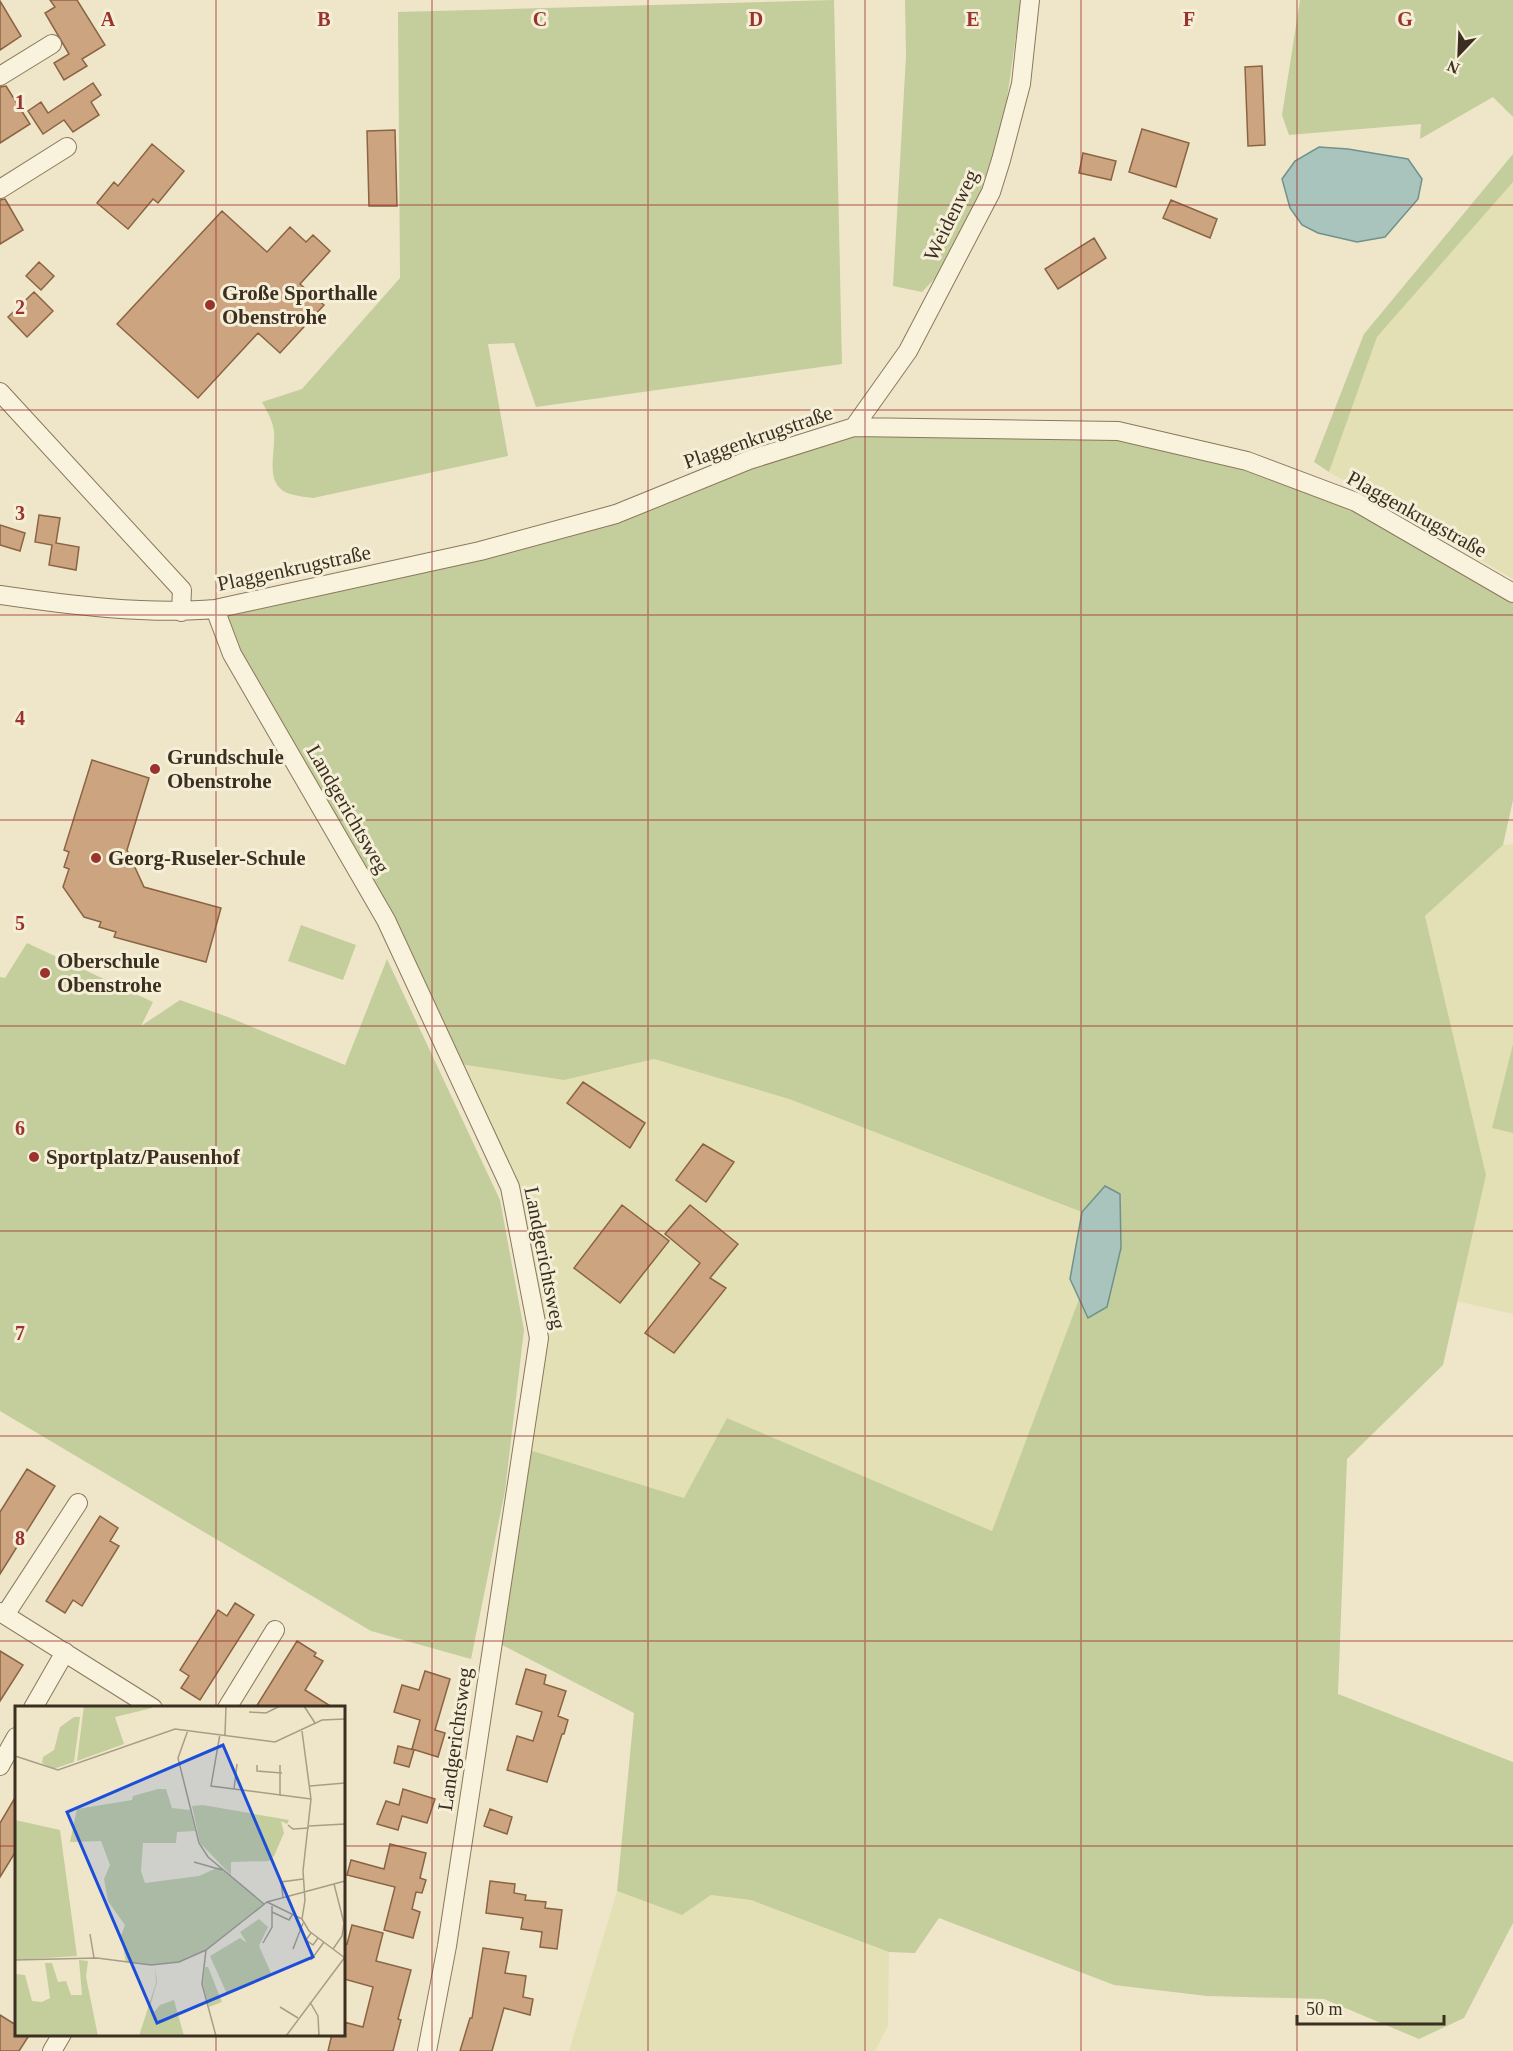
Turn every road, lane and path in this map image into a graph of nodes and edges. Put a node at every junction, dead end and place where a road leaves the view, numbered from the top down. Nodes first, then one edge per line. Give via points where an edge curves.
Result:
1 (1030, 0) edge
2 (52, 44) dead end
3 (0, 76) edge
4 (67, 147) dead end
5 (0, 189) edge
6 (0, 392) edge
7 (854, 427) junction
8 (1513, 593) edge
9 (0, 595) edge
10 (215, 609) junction
11 (181, 612) junction
12 (78, 1503) dead end
13 (2, 1613) edge
14 (275, 1630) dead end
15 (65, 1653) junction
16 (34, 1706) edge
17 (151, 1706) edge
18 (228, 1706) edge
19 (15, 1739) edge
20 (0, 1766) edge
21 (61, 2036) edge
22 (52, 2051) edge
23 (427, 2051) edge

1 - 7 street, Weidenweg via 1021,84 991,192 908,351
2 - 3 street
4 - 5 street
6 - 11 street via 182,590
7 - 8 street, Plaggenkrugstraße via 1118,431 1247,461 1356,502
7 - 10 street, Plaggenkrugstraße via 748,460 616,514 480,551
9 - 11 street, Plaggenkrugstraße
10 - 11 street, Plaggenkrugstraße
10 - 23 street, Landgerichtsweg via 232,654 386,920 510,1187 539,1338 447,1946
12 - 13 street
13 - 15 street
14 - 18 street
15 - 16 street
15 - 17 street
19 - 20 street
21 - 22 street

